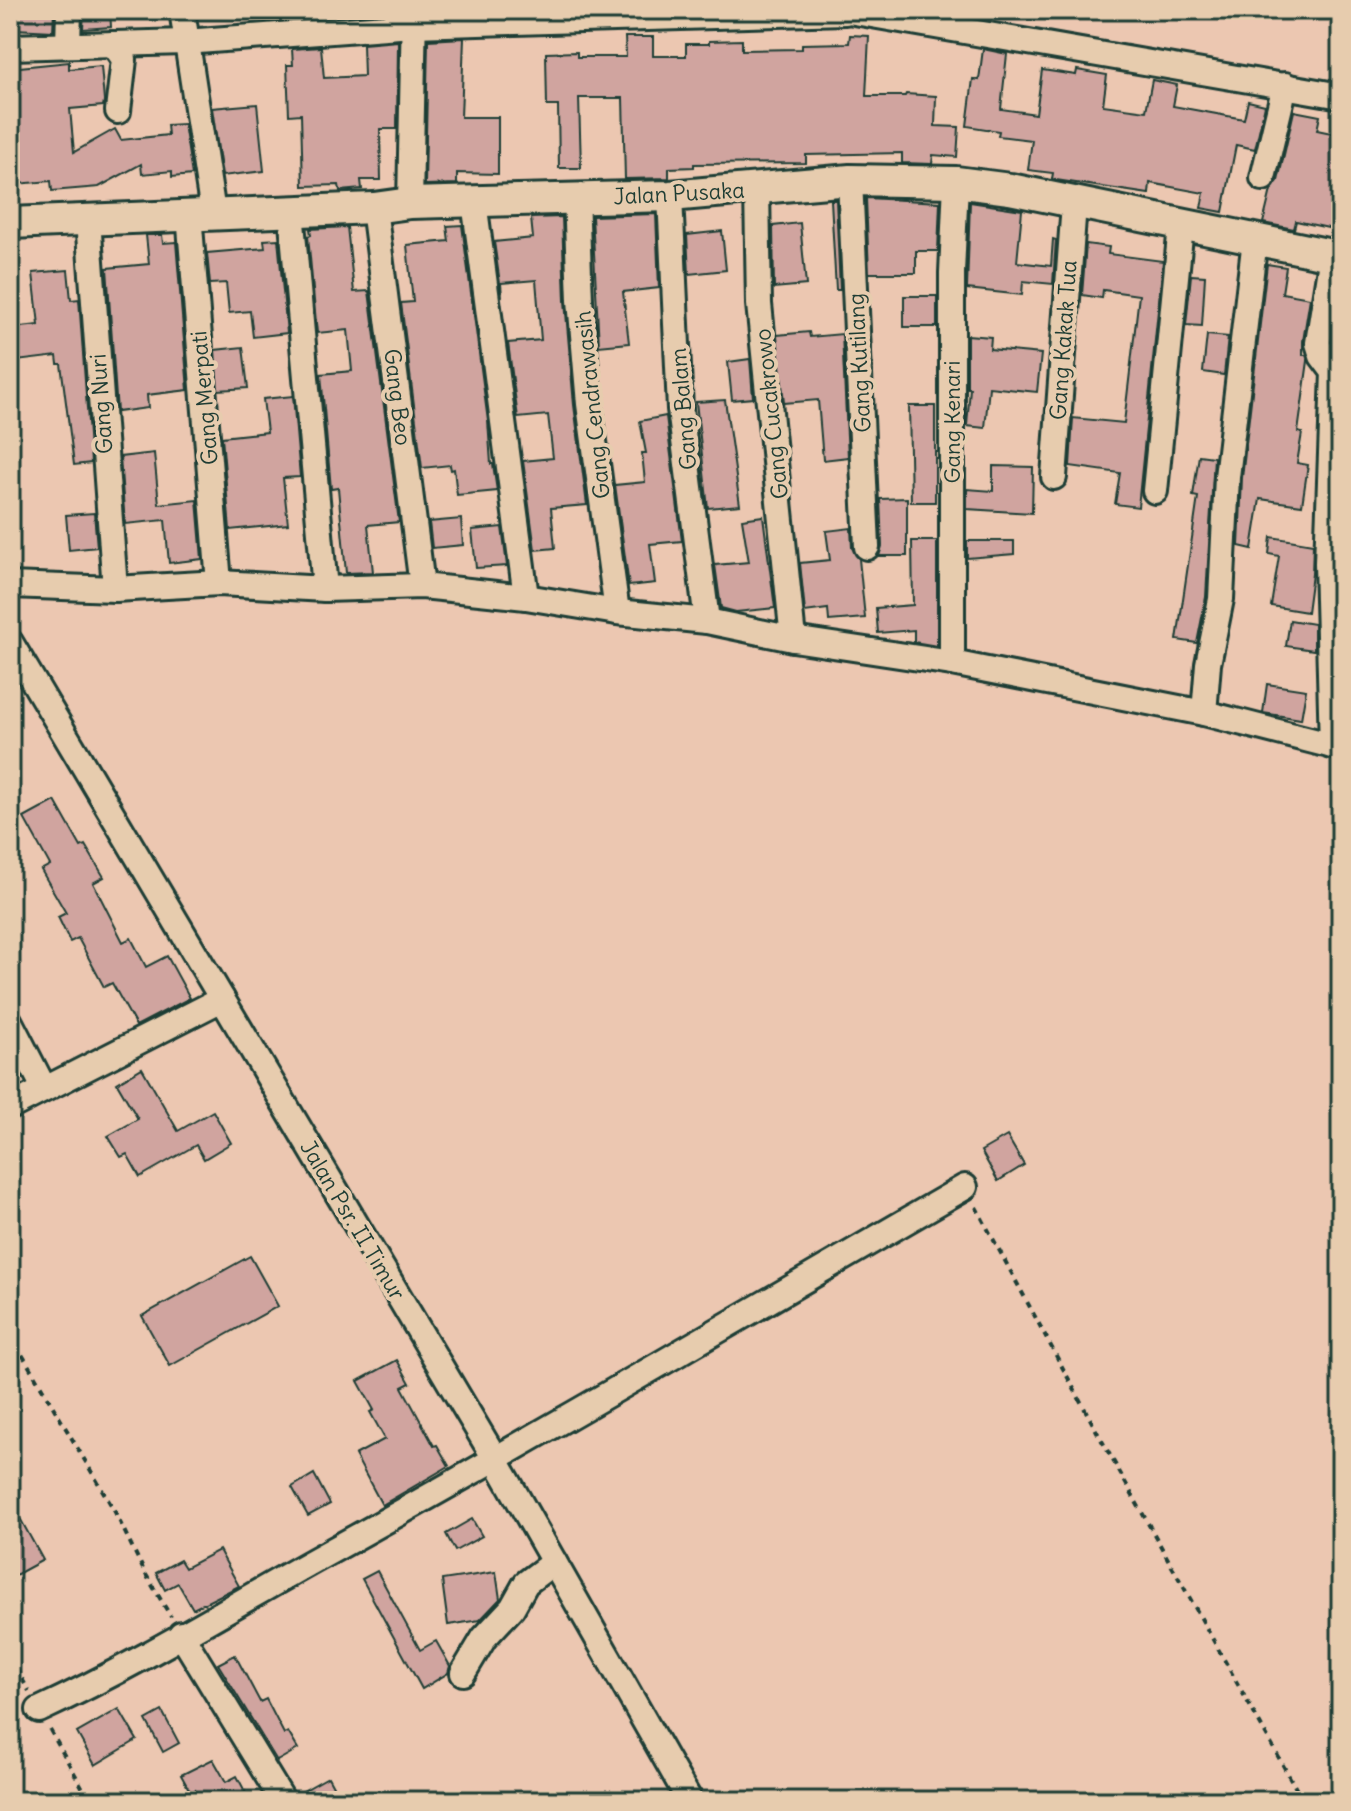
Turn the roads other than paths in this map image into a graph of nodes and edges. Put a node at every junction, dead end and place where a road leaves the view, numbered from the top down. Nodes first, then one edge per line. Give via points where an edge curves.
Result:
1 (69, 10) edge
2 (182, 10) edge
3 (844, 11) edge
4 (414, 18) edge
5 (185, 42) junction
6 (113, 44) junction
7 (68, 45) junction
8 (10, 47) edge
9 (1285, 85) junction
10 (1341, 96) edge
11 (118, 111) dead end
12 (1263, 178) dead end
13 (850, 180) junction
14 (956, 182) junction
15 (757, 189) junction
16 (670, 196) junction
17 (576, 197) junction
18 (474, 201) junction
19 (410, 203) junction
20 (1074, 204) junction
21 (374, 208) junction
22 (291, 211) junction
23 (201, 213) junction
24 (88, 220) junction
25 (10, 223) edge
26 (1181, 226) junction
27 (1255, 239) junction
28 (1336, 256) edge
29 (1054, 477) dead end
30 (1155, 491) dead end
31 (867, 547) dead end
32 (219, 583) junction
33 (10, 585) edge
34 (422, 586) junction
35 (115, 589) junction
36 (325, 589) junction
37 (526, 597) junction
38 (617, 612) junction
39 (707, 621) junction
40 (793, 639) junction
41 (10, 642) edge
42 (952, 663) junction
43 (1204, 713) junction
44 (1337, 747) edge
45 (222, 999) junction
46 (10, 1022) edge
47 (44, 1088) junction
48 (10, 1107) edge
49 (965, 1187) road end
50 (496, 1460) junction
51 (554, 1562) junction
52 (181, 1634) junction
53 (463, 1673) dead end
54 (39, 1710) dead end
55 (283, 1801) edge
56 (690, 1801) edge

1 - 7 street
2 - 5 street, Gang Merpati
3 - 4 street
3 - 9 street
4 - 5 street
4 - 19 street
5 - 6 street
5 - 23 street, Gang Merpati
6 - 7 street
6 - 11 street via 124,59
7 - 8 street
9 - 10 street
9 - 12 street
13 - 14 main road, Jalan Pusaka
13 - 15 main road, Jalan Pusaka
13 - 31 street, Gang Kutilang
14 - 20 main road, Jalan Pusaka
14 - 42 street, Gang Kenari
15 - 16 main road, Jalan Pusaka
15 - 40 street, Gang Cucakrowo via 759,304
16 - 17 main road, Jalan Pusaka
16 - 39 street, Gang Balam via 680,409
17 - 18 main road, Jalan Pusaka
17 - 38 street, Gang Cendrawasih via 589,404
18 - 19 main road, Jalan Pusaka
18 - 37 street
19 - 21 main road, Jalan Pusaka
20 - 26 main road, Jalan Pusaka
20 - 29 street, Gang Kakak Tua
21 - 22 main road, Jalan Pusaka
21 - 34 street, Gang Beo
22 - 23 main road, Jalan Pusaka
22 - 36 street
23 - 24 main road, Jalan Pusaka
23 - 32 street, Gang Merpati
24 - 25 main road, Jalan Pusaka
24 - 35 street, Gang Nuri
26 - 27 main road, Jalan Pusaka
26 - 30 street
27 - 28 main road, Jalan Pusaka
27 - 43 street via 1227,477 1221,599
28 - 44 street via 1318,343 1334,372 1327,563
32 - 35 street
32 - 36 street
33 - 35 street
34 - 36 street
34 - 37 street
37 - 38 street
38 - 39 street
39 - 40 street
40 - 42 street
41 - 45 street, Jalan Psr. II Timur
42 - 43 street
43 - 44 street
45 - 47 street
45 - 50 street, Jalan Psr. II Timur
46 - 47 street
47 - 48 street
49 - 50 street
50 - 51 street, Jalan Psr. II Timur
50 - 52 street
51 - 53 street via 526,1583
51 - 56 street, Jalan Psr. II Timur
52 - 54 street via 108,1678
52 - 55 street

